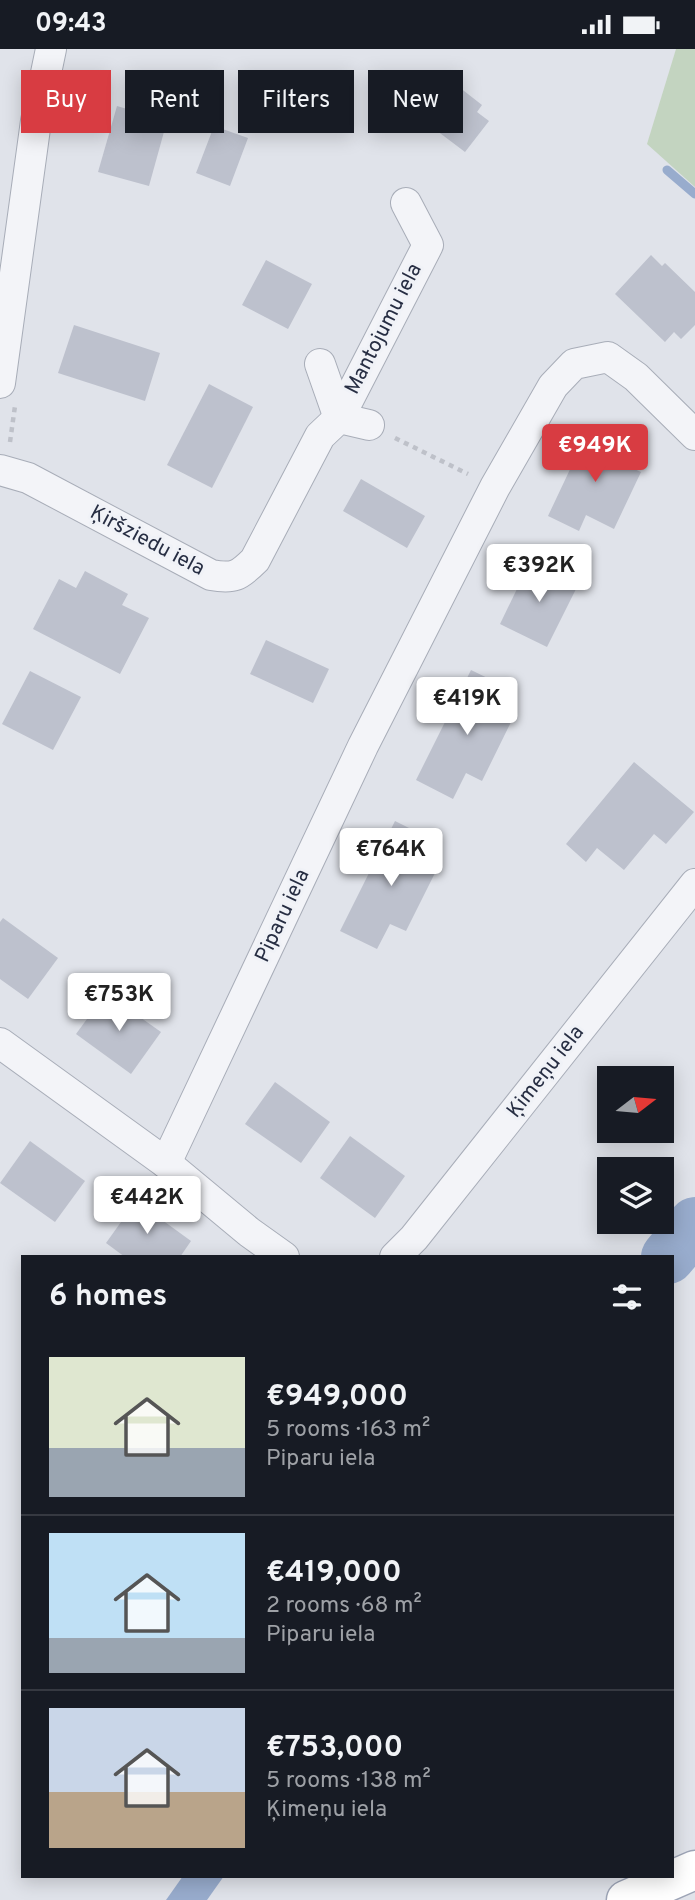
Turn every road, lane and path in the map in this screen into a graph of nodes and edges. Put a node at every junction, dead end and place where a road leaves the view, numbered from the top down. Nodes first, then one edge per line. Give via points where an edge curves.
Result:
1 (51, 49) edge
2 (406, 203) dead end
3 (320, 363) dead end
4 (0, 383) edge
5 (338, 418) junction
6 (369, 425) joint
7 (695, 435) edge
8 (0, 470) edge
9 (495, 487) junction
10 (695, 884) edge
11 (0, 1043) edge
12 (166, 1163) junction
13 (281, 1255) edge
14 (397, 1255) edge
15 (695, 1870) edge
16 (626, 1900) edge

1 - 4 street via 36,121
2 - 5 street, Mantojumu iela via 428,245
3 - 5 street
5 - 6 street
5 - 8 street, Ķiršziedu iela via 320,436 256,560 240,575 211,575 28,478
6 - 9 path
7 - 9 street, Piparu iela via 636,377 608,357 574,364 553,386
9 - 12 street, Piparu iela via 363,746
10 - 14 street, Ķimeņu iela
11 - 12 street
12 - 13 street
15 - 16 main road

